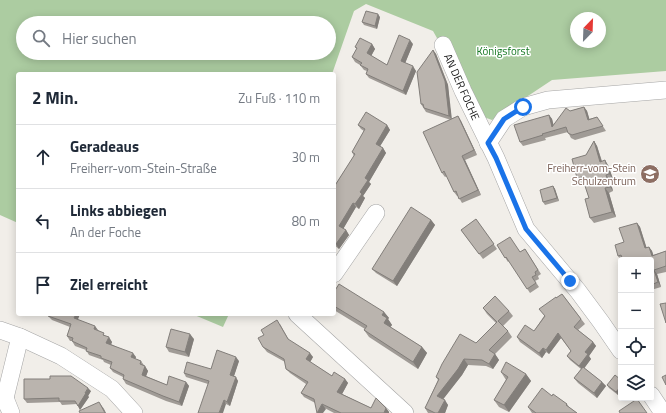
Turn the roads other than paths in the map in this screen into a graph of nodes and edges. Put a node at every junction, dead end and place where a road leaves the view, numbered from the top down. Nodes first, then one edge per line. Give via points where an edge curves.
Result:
1 (443, 44) dead end
2 (666, 90) edge
3 (488, 143) junction
4 (376, 213) dead end
5 (336, 271) edge
6 (300, 316) edge
7 (0, 330) edge
8 (20, 337) junction
9 (618, 346) edge
10 (654, 400) edge
11 (5, 404) edge
12 (134, 413) edge
13 (405, 413) edge
14 (663, 413) edge

1 - 3 street, AN DER FOCHE
2 - 3 street via 548,100 523,107 504,119
3 - 9 street, AN DER FOCHE via 526,229 578,291
4 - 5 street
6 - 13 street
7 - 8 street
8 - 11 street
8 - 12 street via 61,356 112,389
10 - 14 street

